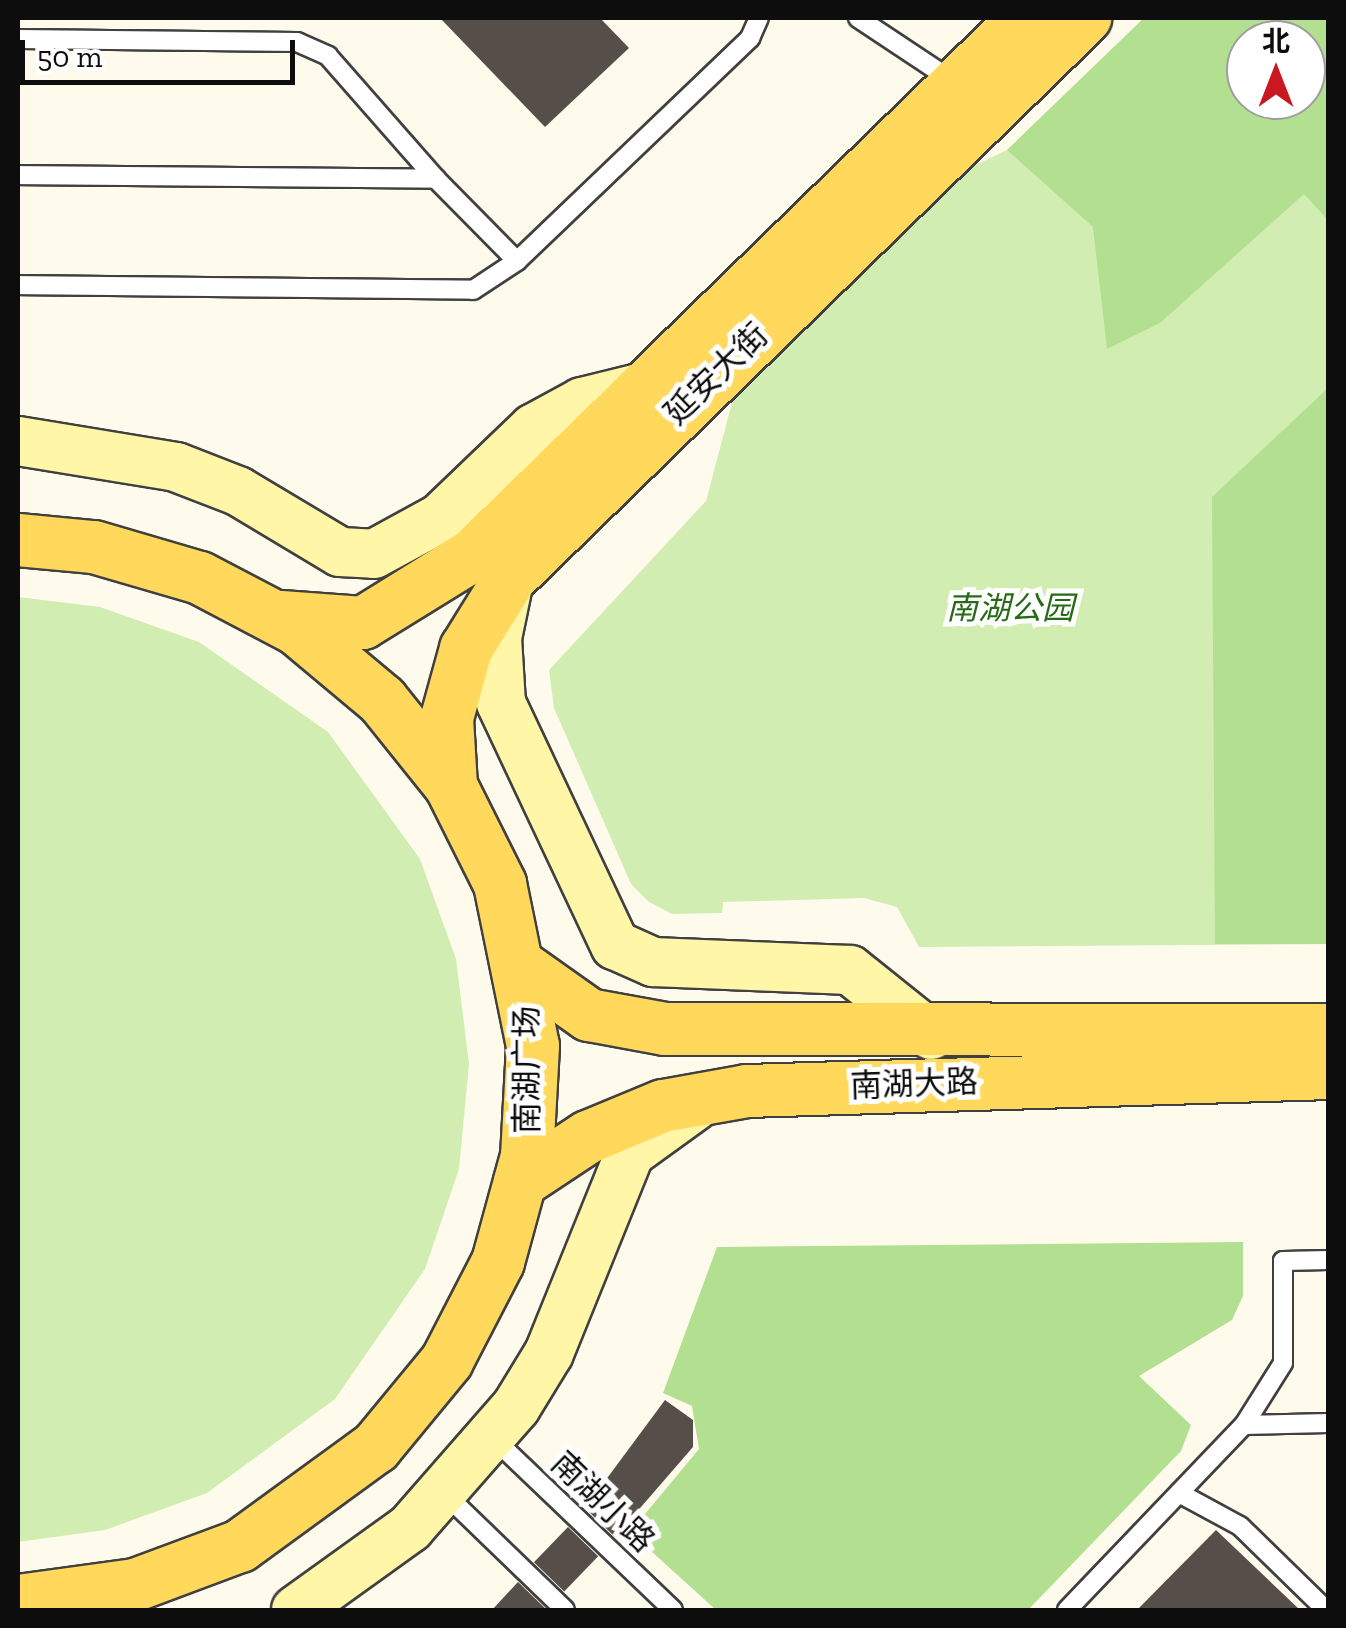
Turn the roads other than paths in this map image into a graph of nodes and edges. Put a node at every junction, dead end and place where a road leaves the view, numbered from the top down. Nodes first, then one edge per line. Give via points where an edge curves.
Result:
1 (759, 18) edge
2 (858, 18) edge
3 (1025, 18) edge
4 (1085, 18) edge
5 (18, 40) edge
6 (957, 84) junction
7 (18, 175) edge
8 (436, 178) junction
9 (517, 261) junction
10 (18, 285) edge
11 (652, 386) junction
12 (18, 441) edge
13 (18, 540) edge
14 (510, 578) junction
15 (276, 616) junction
16 (450, 786) junction
17 (524, 968) junction
18 (1328, 1030) edge
19 (931, 1035) junction
20 (1328, 1073) edge
21 (710, 1098) junction
22 (520, 1182) junction
23 (1328, 1260) edge
24 (1328, 1423) edge
25 (1244, 1425) junction
26 (492, 1437) junction
27 (444, 1492) junction
28 (1179, 1493) junction
29 (188, 1568) junction
30 (18, 1602) edge
31 (142, 1610) edge
32 (296, 1610) edge
33 (565, 1610) edge
34 (672, 1610) edge
35 (1066, 1610) edge
36 (1326, 1610) edge

1 - 9 lane via 750,38
2 - 6 lane
3 - 6 main road, 延安大街
4 - 14 main road, 延安大街
5 - 8 lane via 297,42 328,56
6 - 11 main road, 延安大街
7 - 8 lane
8 - 9 lane
9 - 10 lane via 473,290
11 - 12 main road via 582,402 534,428 440,518 374,554 340,552 238,491 176,467
11 - 15 main road, 延安大街 via 413,600 363,623
13 - 15 main road, 南湖广场 via 148,560
14 - 16 main road, 延安大街 via 466,649 446,718
14 - 19 main road via 497,638 501,704 614,945 653,962 850,970
15 - 16 main road, 南湖广场 via 382,700
16 - 17 main road, 南湖广场 via 500,884
17 - 19 main road, 南湖大路 via 589,1014 665,1029
17 - 22 main road, 南湖广场 via 533,1101
18 - 19 main road, 南湖大路
20 - 21 main road, 南湖大路
21 - 22 main road, 南湖大路 via 588,1138
21 - 26 main road via 630,1153 549,1353
22 - 29 main road, 南湖广场 via 475,1312 414,1406 319,1496
23 - 25 lane via 1283,1261 1283,1363
24 - 25 lane
25 - 28 lane
26 - 27 main road
26 - 34 lane, 南湖小路
27 - 32 main road
27 - 33 lane
28 - 35 lane
28 - 36 lane via 1240,1526
29 - 30 main road, 南湖广场
29 - 31 main road

